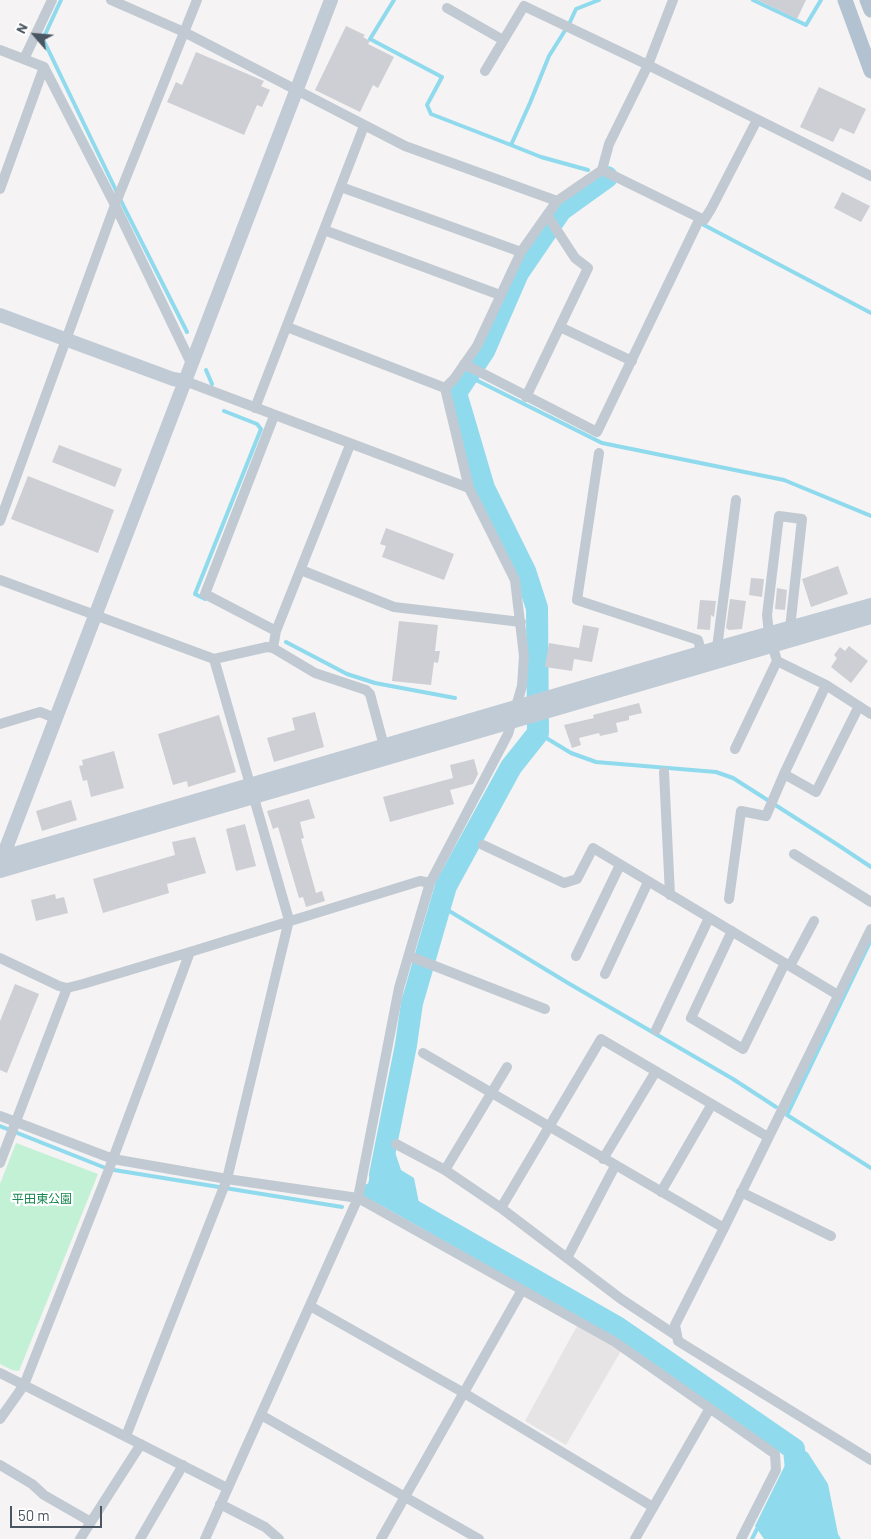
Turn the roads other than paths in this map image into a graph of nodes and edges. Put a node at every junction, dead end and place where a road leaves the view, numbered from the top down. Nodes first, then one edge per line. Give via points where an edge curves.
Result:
1 (52, 0) edge
2 (111, 0) edge
3 (196, 0) edge
4 (331, 0) edge
5 (673, 0) edge
6 (845, 0) edge
7 (867, 0) edge
8 (447, 8) dead end
9 (871, 10) edge
10 (184, 32) junction
11 (504, 40) junction
12 (0, 50) edge
13 (24, 59) junction
14 (648, 64) junction
15 (44, 68) junction
16 (485, 71) dead end
17 (871, 71) edge
18 (296, 91) junction
19 (757, 120) junction
20 (364, 126) junction
21 (602, 170) junction
22 (871, 176) edge
23 (341, 187) junction
24 (0, 189) edge
25 (557, 201) junction
26 (116, 203) junction
27 (700, 218) junction
28 (550, 221) junction
29 (324, 230) junction
30 (521, 252) junction
31 (500, 295) junction
32 (0, 315) edge
33 (560, 326) junction
34 (287, 327) junction
35 (66, 340) junction
36 (632, 361) junction
37 (192, 362) junction
38 (469, 367) junction
39 (185, 381) junction
40 (445, 388) junction
41 (526, 397) junction
42 (255, 408) junction
43 (274, 416) junction
44 (350, 444) junction
45 (599, 453) dead end
46 (469, 488) junction
47 (736, 500) dead end
48 (0, 521) edge
49 (301, 570) junction
50 (0, 580) edge
51 (871, 605) edge
52 (95, 615) junction
53 (871, 618) edge
54 (521, 622) junction
55 (790, 628) junction
56 (276, 631) junction
57 (771, 640) junction
58 (273, 648) junction
59 (717, 648) junction
60 (214, 659) junction
61 (703, 659) junction
62 (777, 661) junction
63 (826, 685) junction
64 (859, 706) junction
65 (516, 707) junction
66 (871, 714) edge
67 (55, 718) junction
68 (511, 723) junction
69 (0, 724) edge
70 (384, 746) junction
71 (735, 749) dead end
72 (664, 772) dead end
73 (784, 774) junction
74 (252, 791) junction
75 (482, 845) dead end
76 (794, 854) dead end
77 (1, 862) edge
78 (620, 865) junction
79 (648, 882) junction
80 (430, 883) junction
81 (670, 895) junction
82 (729, 900) dead end
83 (871, 902) edge
84 (709, 918) junction
85 (289, 920) junction
86 (814, 921) dead end
87 (871, 928) edge
88 (732, 932) junction
89 (190, 952) junction
90 (576, 956) dead end
91 (412, 957) junction
92 (0, 958) edge
93 (787, 965) junction
94 (605, 974) dead end
95 (67, 988) junction
96 (838, 995) junction
97 (545, 1009) dead end
98 (656, 1030) dead end
99 (423, 1053) dead end
100 (507, 1067) dead end
101 (656, 1071) junction
102 (491, 1093) junction
103 (712, 1104) junction
104 (0, 1116) edge
105 (13, 1128) junction
106 (549, 1128) junction
107 (768, 1137) junction
108 (396, 1144) dead end
109 (603, 1159) junction
110 (0, 1163) edge
111 (110, 1165) junction
112 (615, 1166) junction
113 (445, 1170) junction
114 (225, 1184) junction
115 (661, 1192) junction
116 (741, 1192) junction
117 (358, 1198) junction
118 (501, 1208) junction
119 (724, 1228) junction
120 (831, 1236) dead end
121 (567, 1258) junction
122 (522, 1290) junction
123 (310, 1306) junction
124 (677, 1336) junction
125 (0, 1373) edge
126 (24, 1385) junction
127 (464, 1393) junction
128 (710, 1408) junction
129 (261, 1415) junction
130 (0, 1419) edge
131 (126, 1436) junction
132 (141, 1444) junction
133 (871, 1460) edge
134 (0, 1465) edge
135 (183, 1465) junction
136 (227, 1488) junction
137 (405, 1498) junction
138 (220, 1504) junction
139 (653, 1507) junction
140 (91, 1522) junction
141 (80, 1539) edge
142 (140, 1539) edge
143 (205, 1539) edge
144 (279, 1539) edge
145 (381, 1539) edge
146 (479, 1539) edge
147 (635, 1539) edge
148 (742, 1539) edge

1 - 13 street
2 - 10 street
3 - 10 street
4 - 18 street
5 - 14 street
6 - 17 main road
7 - 9 main road
8 - 11 street
10 - 18 street
10 - 26 street
11 - 14 street via 524,6
11 - 16 street
12 - 13 street
13 - 15 street
14 - 19 street
14 - 21 street via 609,144
15 - 24 street
15 - 26 street
18 - 20 street
18 - 37 street
19 - 22 street
19 - 27 street via 711,209 704,220
20 - 23 street
20 - 25 street via 405,146
21 - 25 street
21 - 27 street
23 - 29 street
23 - 30 street
25 - 28 street
26 - 35 street
26 - 37 street
27 - 36 street
28 - 30 street
28 - 33 street via 575,258 588,268
29 - 31 street
29 - 34 street
30 - 31 street
31 - 38 street
32 - 35 street
33 - 36 street
33 - 41 street
34 - 40 street
34 - 42 street
35 - 39 street
35 - 48 street
36 - 41 street via 597,432
37 - 39 street
38 - 40 street
38 - 41 street
39 - 42 street
39 - 52 street
40 - 46 street
42 - 43 street
43 - 44 street
43 - 56 street via 205,594
44 - 46 street
44 - 49 street
45 - 61 street via 577,600 698,640
46 - 54 street via 515,580
47 - 59 street
49 - 54 street via 394,607
49 - 56 street
50 - 52 street
51 - 55 street
52 - 60 street
52 - 67 street
53 - 57 street
54 - 65 street via 524,656 522,686
55 - 57 street
55 - 57 street via 802,519 779,516 767,615
56 - 58 street
57 - 59 street
57 - 61 street
57 - 62 street
58 - 60 street via 267,646
58 - 70 street via 315,673 366,690 370,694
59 - 61 street
60 - 74 street
61 - 65 street
61 - 68 street
62 - 63 street
62 - 71 street
63 - 64 street
63 - 73 street
64 - 66 street
64 - 73 street via 816,792
65 - 68 street
65 - 70 street
67 - 69 street via 40,712
67 - 77 street
68 - 74 street
68 - 80 street
70 - 74 street
72 - 81 street
73 - 82 street via 766,816 741,811
74 - 77 street
74 - 85 street
75 - 78 street via 564,883 577,879 593,848
76 - 83 street
78 - 79 street
78 - 90 street
79 - 81 street
79 - 94 street
80 - 85 street via 420,881
80 - 91 street
81 - 84 street
84 - 88 street
84 - 98 street
85 - 89 street
85 - 114 street
86 - 93 street
87 - 96 street
88 - 93 street
88 - 93 street via 691,1018 743,1049
89 - 95 street
89 - 111 street
91 - 97 street
91 - 117 street via 399,988
92 - 95 street
93 - 96 street
95 - 105 street
96 - 107 street
99 - 102 street
100 - 102 street
101 - 103 street
101 - 106 street via 601,1039
101 - 109 street
102 - 106 street
102 - 113 street
103 - 107 street
103 - 115 street
104 - 105 street
105 - 110 street
105 - 111 street
106 - 109 street
106 - 118 street
107 - 116 street
108 - 113 street
109 - 112 street
111 - 114 street
111 - 126 street
112 - 115 street
112 - 121 street
113 - 118 street
114 - 117 street
114 - 131 street
115 - 119 street
116 - 119 street
116 - 120 street
117 - 122 street
117 - 123 street
118 - 121 street
119 - 124 street via 675,1325
121 - 124 street via 620,1299
122 - 127 street
122 - 128 street via 615,1342
123 - 127 street
123 - 129 street
124 - 133 street via 678,1341
125 - 126 street
126 - 130 street
126 - 131 street
127 - 137 street
127 - 139 street
128 - 139 street
128 - 148 street via 776,1454 776,1470
129 - 136 street
129 - 137 street
131 - 132 street
132 - 135 street
132 - 140 street
134 - 140 street
135 - 136 street
135 - 142 street
136 - 138 street
137 - 145 street
137 - 146 street
138 - 143 street
138 - 144 street
139 - 147 street
140 - 141 street

